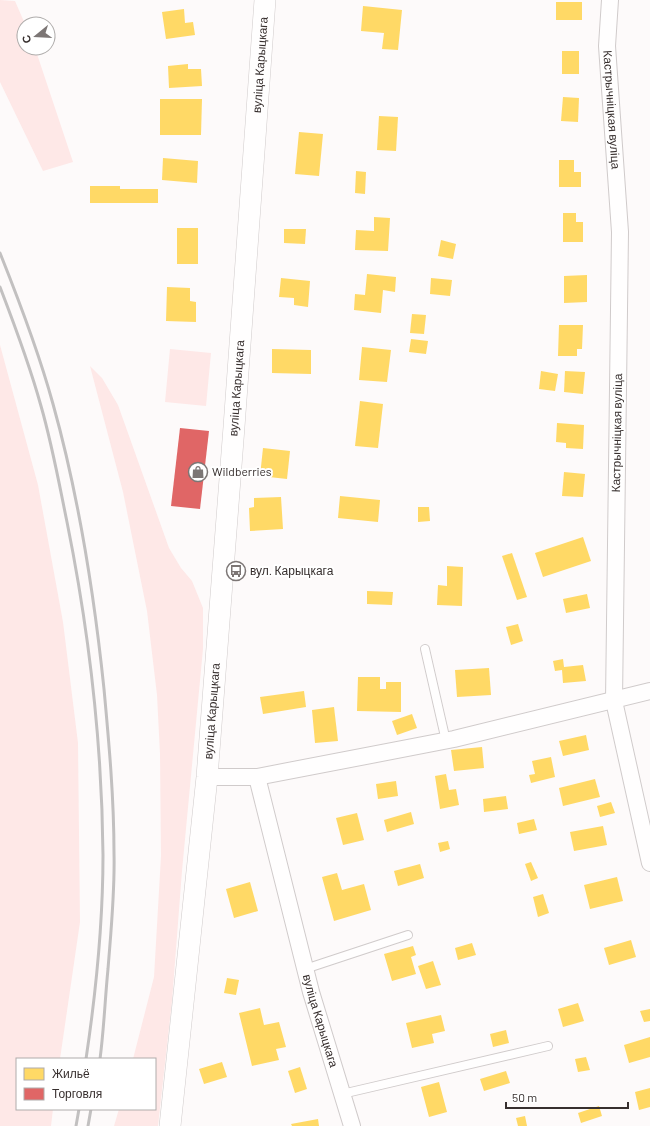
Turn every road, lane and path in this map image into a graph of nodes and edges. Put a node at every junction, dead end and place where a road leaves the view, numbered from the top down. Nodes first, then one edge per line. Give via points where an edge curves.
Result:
1 (265, 0) edge
2 (610, 0) edge
3 (425, 649) dead end
4 (650, 691) edge
5 (614, 701) junction
6 (446, 741) junction
7 (207, 777) junction
8 (257, 777) junction
9 (650, 863) edge
10 (408, 935) dead end
11 (305, 969) junction
12 (548, 1046) dead end
13 (342, 1094) junction
14 (170, 1126) edge
15 (352, 1126) edge

1 - 7 street, вуліца Карыцкага
2 - 5 street, Кастрычніцкая вуліца via 607,46 620,232
3 - 6 lane
4 - 5 street
5 - 6 street
5 - 9 street, Кастрычніцкая вуліца
6 - 8 street
7 - 8 street, вуліца Карыцкага
7 - 14 street, вуліца Карыцкага
8 - 11 street, вуліца Карыцкага
10 - 11 lane
11 - 13 street, вуліца Карыцкага
12 - 13 lane
13 - 15 street, вуліца Карыцкага

